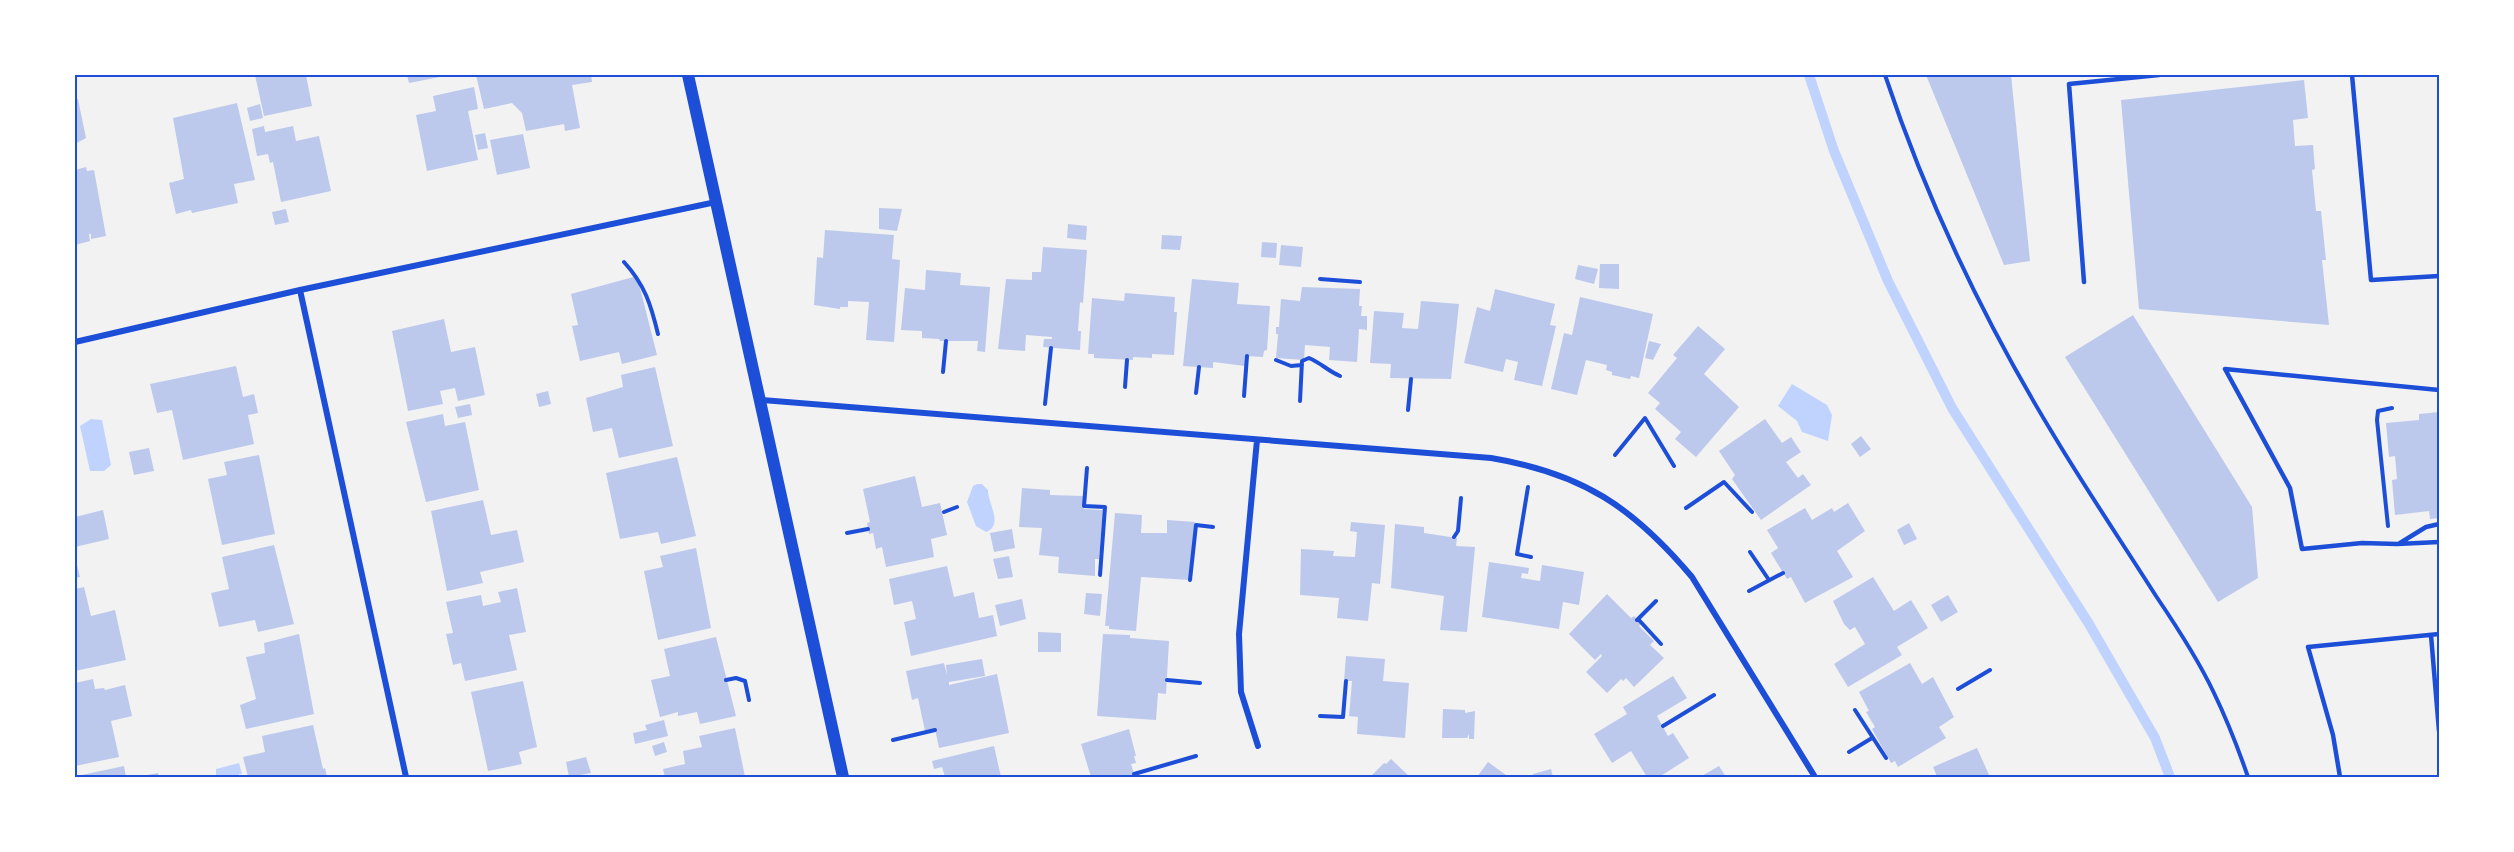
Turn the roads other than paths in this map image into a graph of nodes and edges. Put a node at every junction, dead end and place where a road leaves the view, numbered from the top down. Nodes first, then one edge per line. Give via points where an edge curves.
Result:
1 (688, 75) edge
2 (2159, 75) edge
3 (2352, 75) edge
4 (716, 202) junction
5 (2439, 276) edge
6 (2084, 282) dead end
7 (300, 290) junction
8 (75, 342) edge
9 (2439, 390) edge
10 (761, 400) junction
11 (1257, 440) junction
12 (2439, 524) edge
13 (2439, 542) edge
14 (2397, 544) junction
15 (2439, 634) edge
16 (2431, 635) junction
17 (2439, 730) edge
18 (1258, 746) dead end
19 (406, 777) edge
20 (843, 777) edge
21 (1815, 777) edge
22 (2340, 777) edge

1 - 4 main road
2 - 6 lane via 2069,84
3 - 5 lane via 2371,280
4 - 7 street
4 - 10 main road
7 - 8 street
7 - 19 street
9 - 14 lane via 2225,369 2290,488 2302,549
10 - 11 street
10 - 20 main road
11 - 18 street via 1239,634 1241,692
11 - 21 street via 1491,458 1552,471 1592,488 1659,539 1692,577
12 - 14 lane
13 - 14 lane
15 - 16 lane
16 - 17 lane
16 - 22 lane via 2308,647 2333,735

